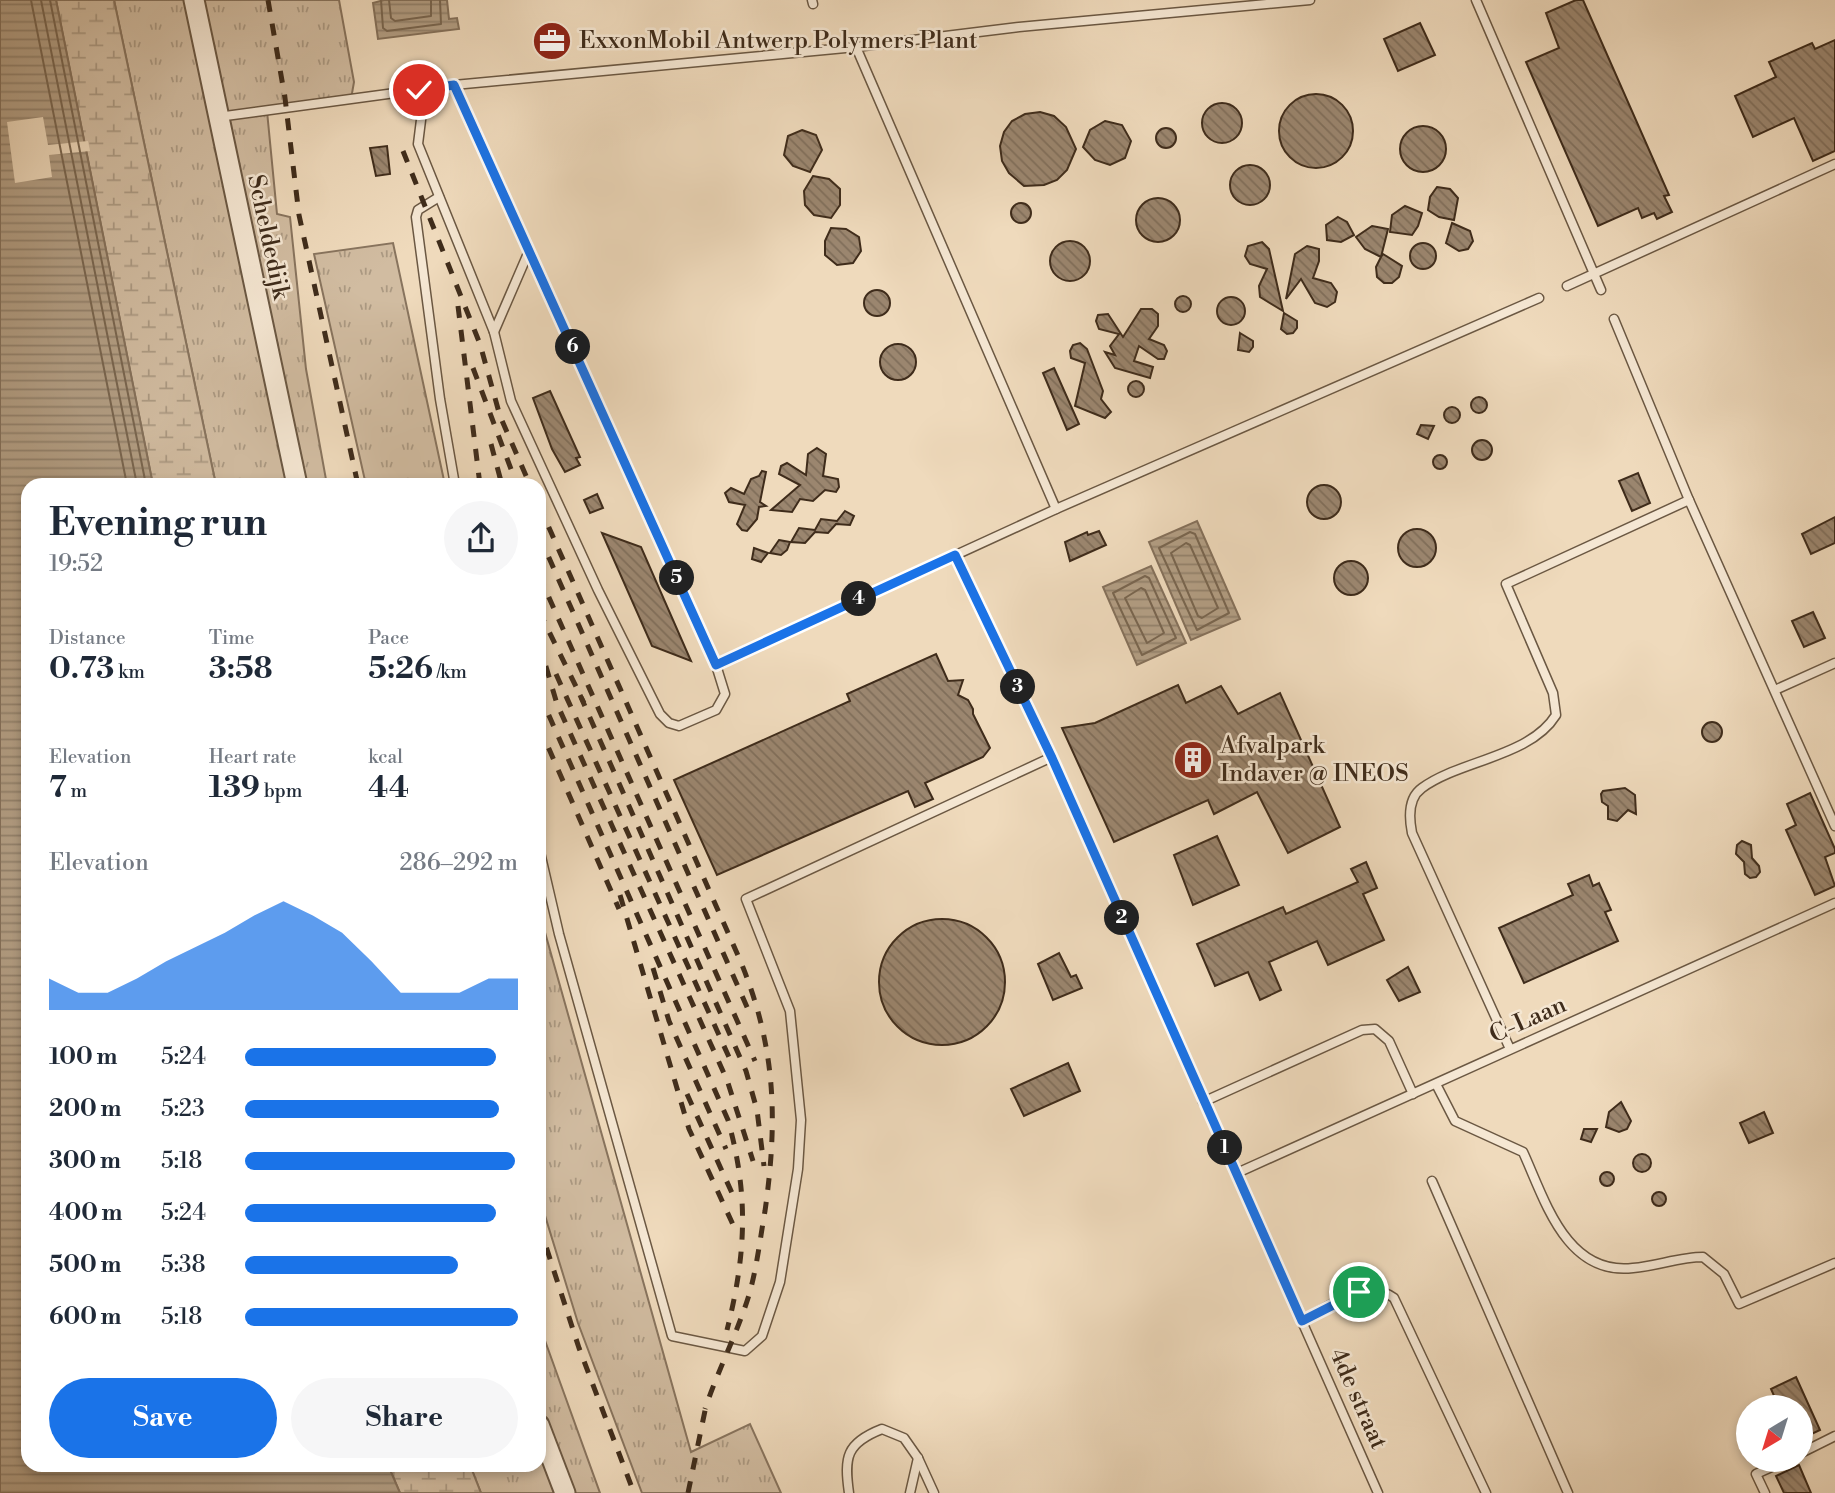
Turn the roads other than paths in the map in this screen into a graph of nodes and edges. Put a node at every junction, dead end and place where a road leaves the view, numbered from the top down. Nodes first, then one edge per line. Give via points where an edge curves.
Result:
1 (194, 0) edge
2 (1310, 0) edge
3 (1476, 0) edge
4 (856, 47) junction
5 (454, 85) junction
6 (419, 90) junction
7 (217, 117) junction
8 (1835, 164) edge
9 (439, 197) junction
10 (529, 251) junction
11 (1594, 274) junction
12 (1567, 286) dead end
13 (1601, 290) dead end
14 (1539, 298) dead end
15 (1614, 319) dead end
16 (494, 332) junction
17 (295, 478) edge
18 (454, 478) edge
19 (1689, 500) junction
20 (1056, 509) junction
21 (955, 555) junction
22 (1835, 663) edge
23 (716, 665) junction
24 (1775, 690) junction
25 (1052, 758) junction
26 (1835, 826) edge
27 (546, 878) edge
28 (1835, 904) edge
29 (1510, 1049) junction
30 (1436, 1084) junction
31 (1413, 1094) junction
32 (1203, 1102) junction
33 (1237, 1173) junction
34 (1432, 1181) dead end
35 (1835, 1263) edge
36 (1302, 1321) junction
37 (1835, 1436) edge
38 (546, 1443) edge
39 (1813, 1447) edge
40 (918, 1458) junction
41 (1760, 1472) edge
42 (565, 1493) edge
43 (849, 1493) edge
44 (910, 1493) edge
45 (934, 1493) edge
46 (1378, 1493) edge
47 (1486, 1493) edge
48 (1568, 1493) edge
49 (1765, 1493) edge

1 - 7 street, Scheldedijk
2 - 4 lane
3 - 11 lane
4 - 5 lane
4 - 20 lane
5 - 6 lane
5 - 10 lane
6 - 7 lane
6 - 9 lane via 418,144
7 - 17 street, Scheldedijk
8 - 11 lane
9 - 16 lane
9 - 18 lane via 418,210 416,217
10 - 16 lane
10 - 23 lane
11 - 12 lane
11 - 13 lane
14 - 20 lane
15 - 19 lane
16 - 23 lane via 512,401 598,590 660,714 669,723 679,726 716,710 725,694
19 - 24 lane
19 - 29 lane via 1506,584 1553,693 1556,715 1539,735 1422,788 1410,808 1412,833
20 - 21 lane
21 - 23 lane
21 - 25 lane, 4de straat
22 - 24 lane
24 - 26 lane
25 - 27 lane via 746,899 790,1011 801,1120 780,1282 762,1336 745,1351 672,1335
25 - 32 lane, 4de straat
28 - 29 lane, C-Laan
29 - 30 lane, C-Laan
30 - 31 lane, C-Laan
30 - 35 lane via 1455,1121 1523,1152 1559,1231 1569,1244 1601,1264 1633,1268 1703,1257 1724,1274 1739,1304
31 - 32 lane via 1389,1041 1375,1029 1362,1030
31 - 33 lane, C-Laan
32 - 33 lane, 4de straat
33 - 36 lane, 4de straat
34 - 48 lane
36 - 46 lane, 4de straat
36 - 47 lane via 1368,1290 1394,1298
37 - 39 lane
38 - 42 street
40 - 43 lane via 904,1438 882,1429 864,1436 853,1446 846,1464
40 - 44 lane
40 - 45 lane
41 - 49 lane via 1756,1474

